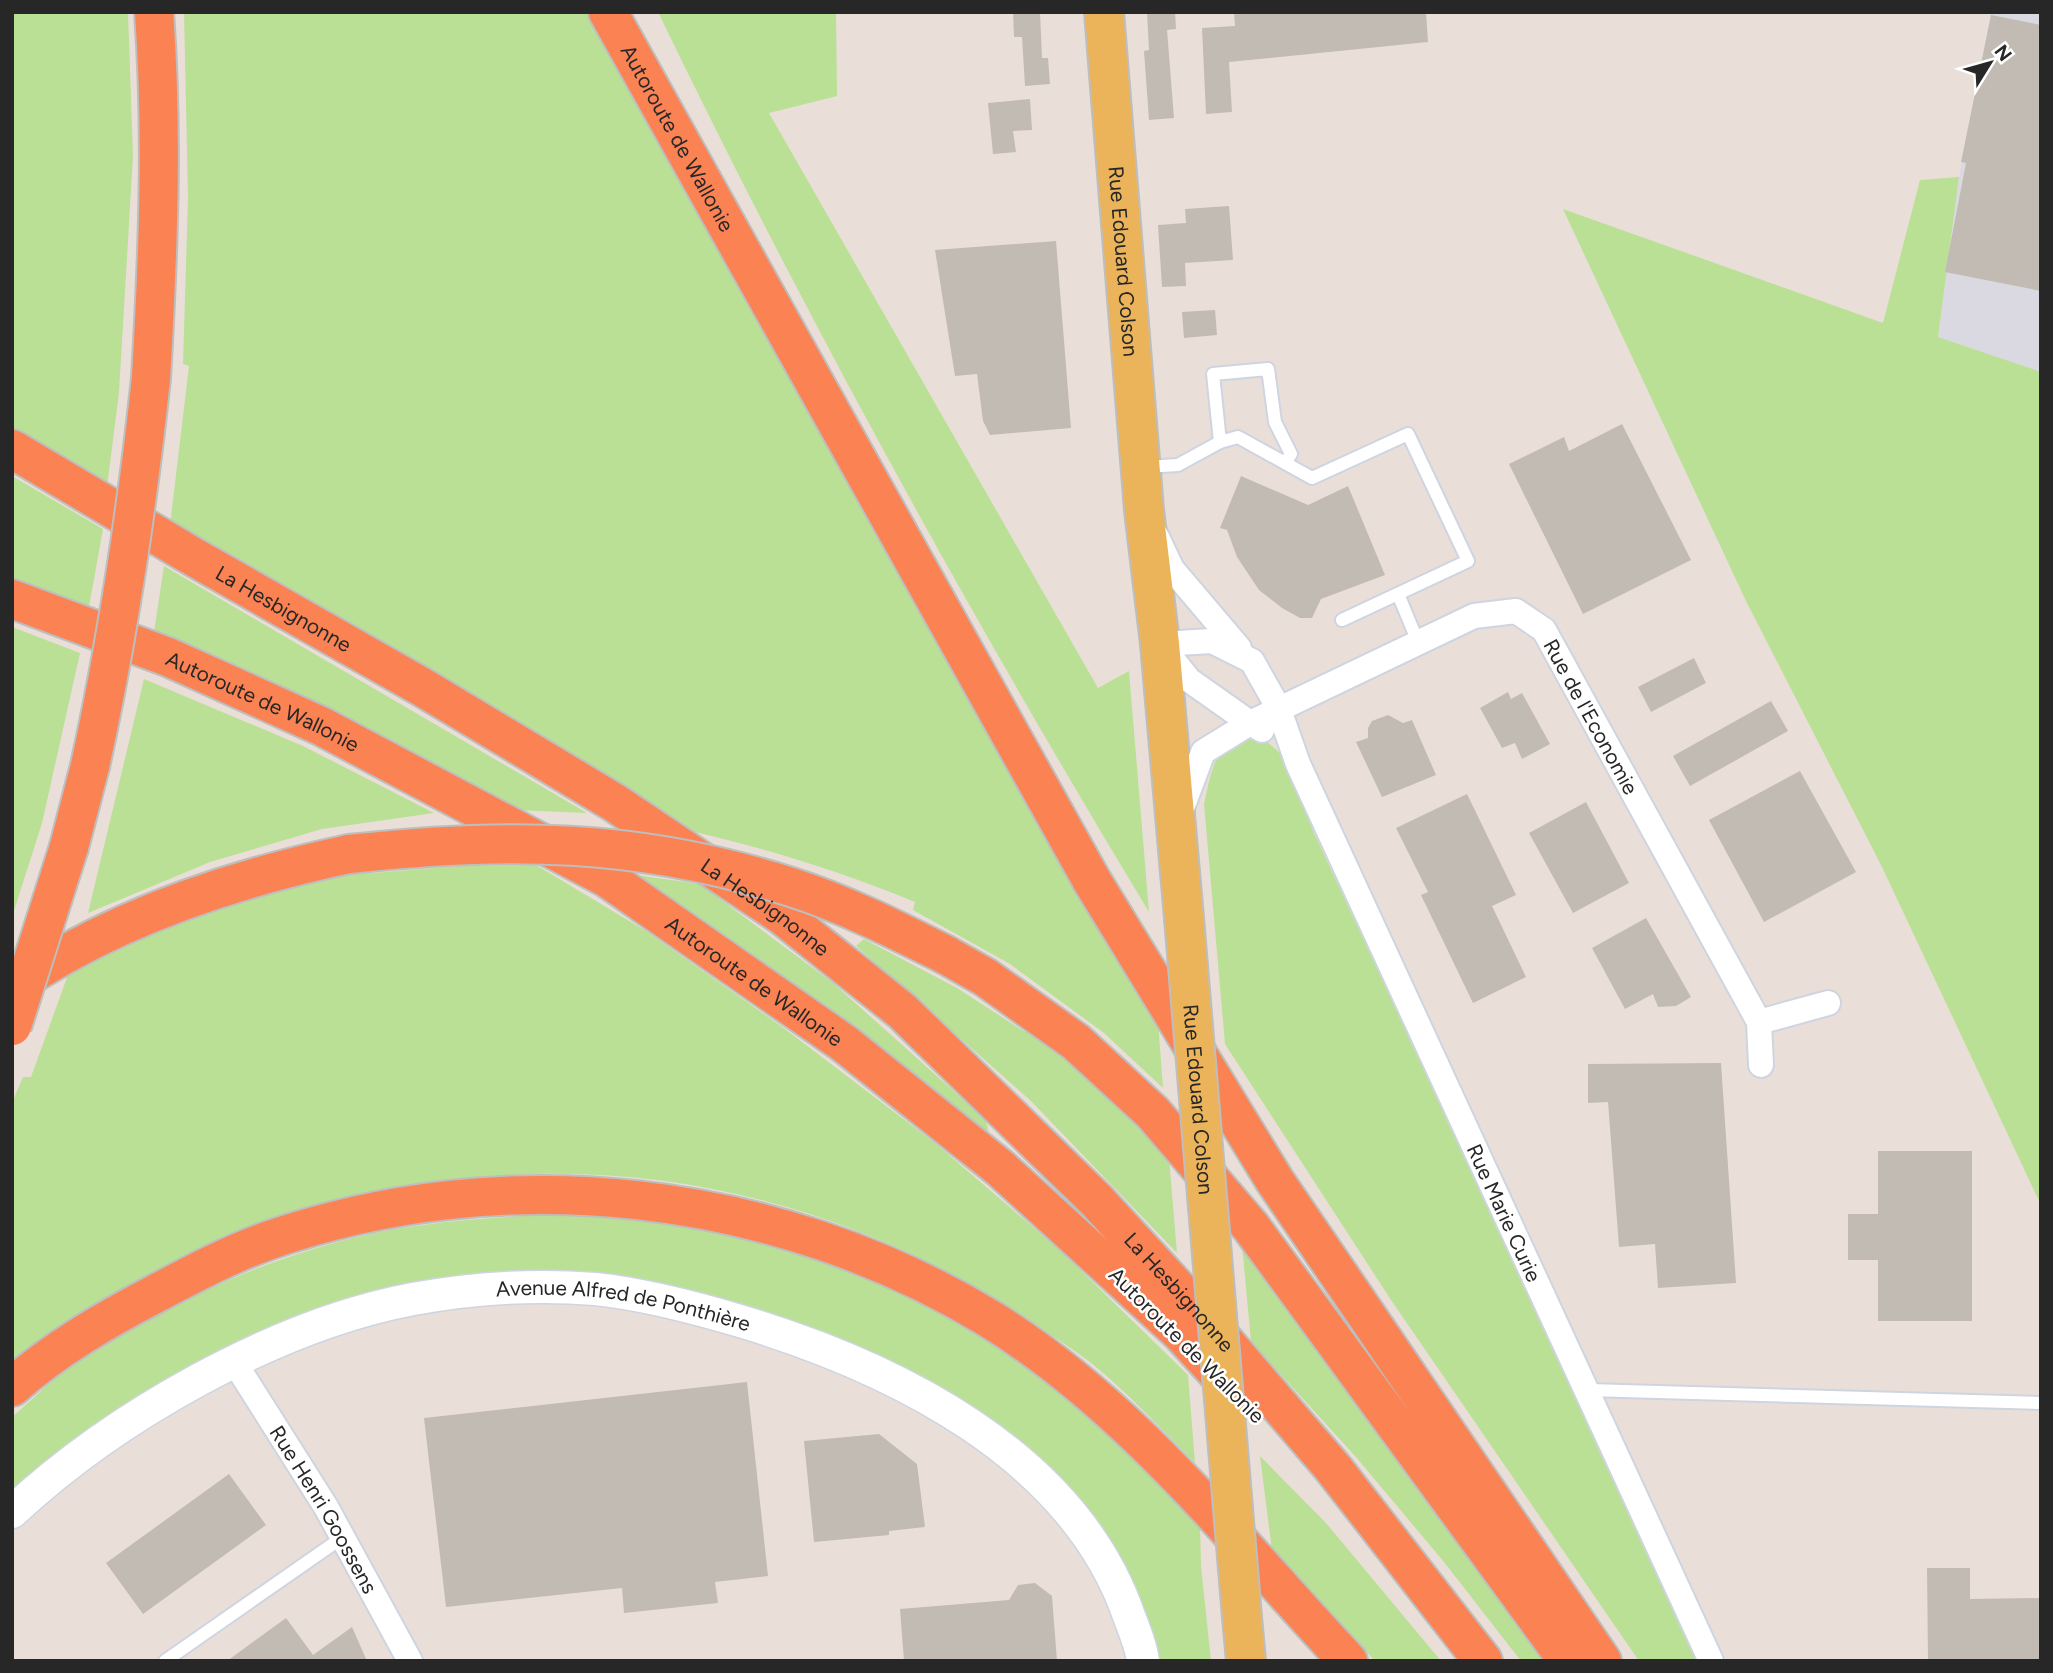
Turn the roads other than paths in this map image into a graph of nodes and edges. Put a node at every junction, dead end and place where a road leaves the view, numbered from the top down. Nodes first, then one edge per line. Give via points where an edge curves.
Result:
1 (154, 12) edge
2 (608, 12) edge
3 (628, 12) edge
4 (1104, 12) edge
5 (747, 263) junction
6 (1220, 442) junction
7 (12, 449) edge
8 (1285, 463) junction
9 (1141, 467) junction
10 (1146, 524) junction
11 (1398, 594) junction
12 (12, 599) edge
13 (1342, 620) dead end
14 (1418, 642) junction
15 (1160, 644) junction
16 (1252, 661) junction
17 (1278, 707) junction
18 (1250, 723) junction
19 (1298, 764) junction
20 (1176, 823) junction
21 (12, 987) edge
22 (1828, 1003) dead end
23 (1759, 1021) junction
24 (12, 1026) edge
25 (1761, 1065) dead end
26 (233, 1360) junction
27 (12, 1387) edge
28 (1588, 1390) junction
29 (2041, 1403) edge
30 (12, 1512) edge
31 (1381, 1533) junction
32 (343, 1537) junction
33 (165, 1661) edge
34 (410, 1661) edge
35 (1143, 1661) edge
36 (1246, 1661) edge
37 (1348, 1661) edge
38 (1483, 1661) edge
39 (1568, 1661) edge
40 (1602, 1661) edge
41 (1711, 1661) edge

1 - 24 highway, bridge via 160,216 151,378 137,507 116,645 90,766
2 - 5 highway, Autoroute de Wallonie
3 - 5 highway
4 - 9 main road, Rue Edouard Colson
5 - 40 highway via 1092,881 1275,1181
6 - 8 lane via 1238,437
6 - 8 lane via 1213,374 1268,369 1275,422 1291,454
6 - 9 lane via 1178,465
7 - 31 highway, La Hesbignonne via 615,803 794,925 902,1011 1096,1200 1333,1468
8 - 11 lane via 1312,478 1408,434 1468,561
9 - 10 main road, Rue Edouard Colson
10 - 15 main road, Rue Edouard Colson
10 - 16 street via 1172,569
11 - 13 lane
11 - 14 lane
12 - 31 highway, Autoroute de Wallonie via 168,657 321,726 607,878 698,940 845,1044 1000,1168 1181,1333 1317,1479
14 - 17 street, Rue de l'Economie
14 - 23 street, Rue de l'Economie via 1474,616 1516,611 1544,630
15 - 16 street via 1212,642
15 - 18 street via 1189,680
15 - 20 main road, Rue Edouard Colson
16 - 17 street
17 - 18 street, Rue de l'Economie
17 - 19 street
18 - 19 street via 1274,738
18 - 20 street, Rue de l'Economie via 1203,752
19 - 28 street, Rue Marie Curie
20 - 36 main road, Rue Edouard Colson, bridge
21 - 39 highway, bridge via 112,931 198,895 272,871 349,854 479,842 551,843 711,864 792,887 871,918 985,977 1076,1042 1153,1113 1259,1238
22 - 23 street
23 - 25 street, Rue de l'Economie
26 - 30 street, Avenue Alfred de Ponthière via 110,1436
26 - 32 street, Rue Henri Goossens
26 - 35 street, Avenue Alfred de Ponthière via 322,1325 411,1300 510,1285 597,1289 685,1305 796,1338 897,1381 962,1418 1023,1465 1083,1528 1112,1575
27 - 37 highway via 75,1339 200,1270 265,1242 339,1220 468,1198 626,1197 693,1207 835,1244 910,1275 992,1320 1073,1378 1152,1450
28 - 29 lane
28 - 41 street, Rue Marie Curie
31 - 38 highway
32 - 33 lane
32 - 34 street, Rue Henri Goossens

